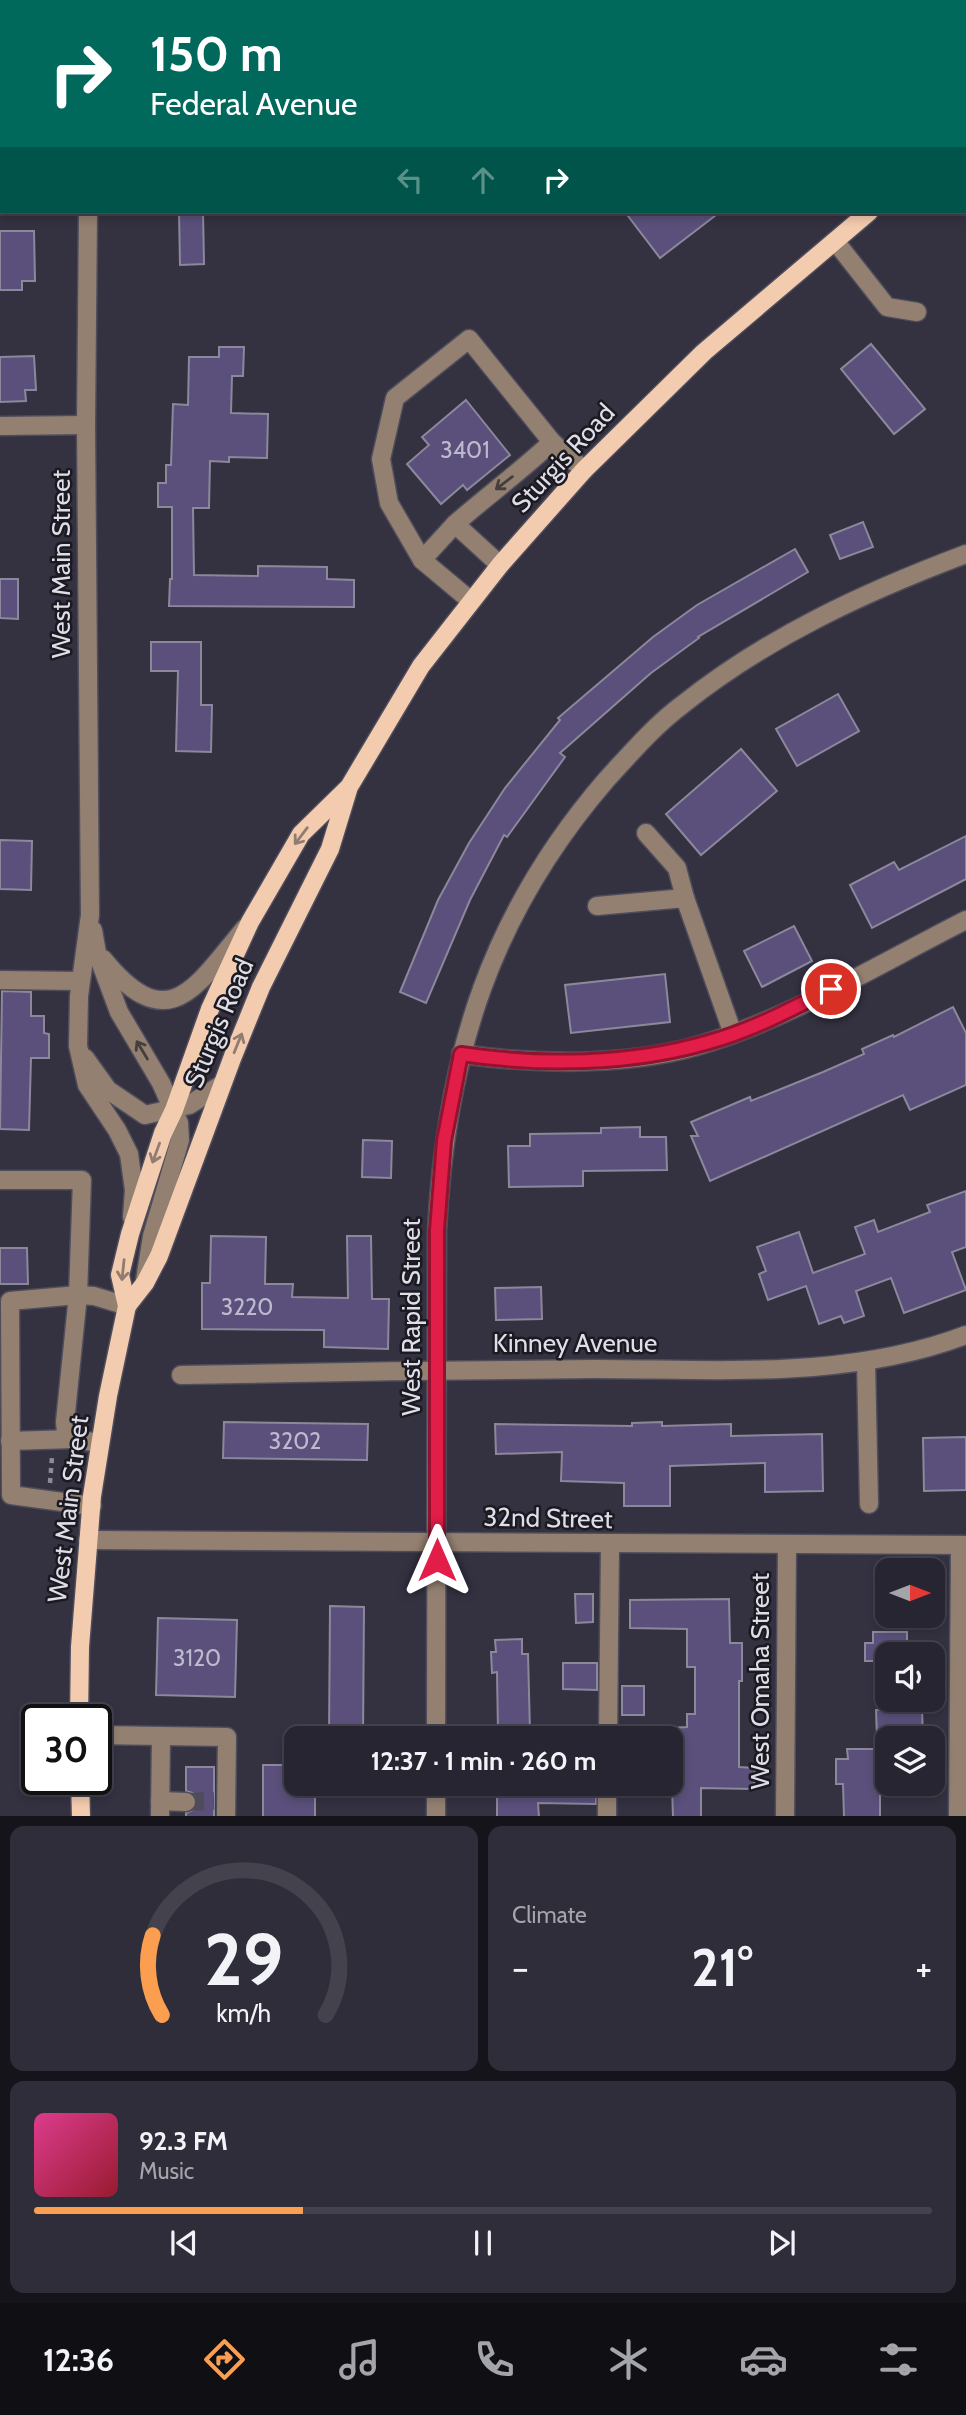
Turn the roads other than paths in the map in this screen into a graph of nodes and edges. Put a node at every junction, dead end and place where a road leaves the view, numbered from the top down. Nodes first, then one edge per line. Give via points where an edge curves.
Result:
1 (88, 214) edge
2 (867, 214) edge
3 (835, 241) junction
4 (917, 312) dead end
5 (86, 425) junction
6 (0, 426) edge
7 (552, 442) junction
8 (584, 470) junction
9 (455, 524) junction
10 (966, 554) edge
11 (422, 560) junction
12 (500, 565) junction
13 (471, 601) junction
14 (349, 787) junction
15 (646, 833) dead end
16 (685, 898) junction
17 (597, 906) dead end
18 (90, 915) junction
19 (966, 920) edge
20 (250, 922) junction
21 (97, 953) junction
22 (0, 980) edge
23 (80, 981) junction
24 (733, 1034) junction
25 (78, 1046) junction
26 (461, 1054) junction
27 (221, 1085) junction
28 (174, 1110) junction
29 (0, 1180) edge
30 (130, 1234) junction
31 (145, 1283) junction
32 (78, 1296) junction
33 (127, 1306) junction
34 (966, 1335) edge
35 (866, 1361) junction
36 (438, 1370) junction
37 (181, 1375) dead end
38 (74, 1439) junction
39 (10, 1441) junction
40 (100, 1443) junction
41 (869, 1504) dead end
42 (92, 1506) junction
43 (88, 1541) junction
44 (437, 1543) junction
45 (610, 1545) junction
46 (963, 1545) edge
47 (787, 1546) junction
48 (79, 1704) edge
49 (436, 1726) edge
50 (608, 1726) edge
51 (112, 1735) edge
52 (161, 1736) junction
53 (80, 1795) edge
54 (436, 1796) edge
55 (607, 1796) edge
56 (186, 1802) tunnel mouth
57 (222, 1806) edge
58 (160, 1809) edge
59 (80, 1816) edge
60 (436, 1816) edge
61 (607, 1816) edge
62 (786, 1816) edge
63 (958, 1816) edge

1 - 5 street, West Main Street
2 - 3 main road, Sturgis Road
3 - 4 street via 887,307
3 - 8 main road, Sturgis Road via 704,352
5 - 6 street
5 - 18 street, West Main Street
7 - 8 street
7 -> 9 street
7 - 11 street via 469,339 395,398 381,459 389,503
8 - 12 main road, Sturgis Road
9 - 11 street
9 - 12 street
10 - 26 street, West Rapid Street via 810,622 723,675 645,737 580,810 524,896 474,1007
11 - 13 street
12 - 13 main road, Sturgis Road
13 - 14 main road, Sturgis Road via 421,666
14 -> 20 main road, Sturgis Road via 301,834
27 -> 14 main road, Sturgis Road via 261,987 330,849
15 - 16 street via 677,868
16 - 17 street
16 - 24 street
18 - 21 street, West Main Street
18 - 23 street, West Main Street
19 - 24 street via 786,1012
20 - 21 street via 201,979 173,1000 137,993
20 - 28 main road, Sturgis Road via 211,1009
28 -> 21 street, West Main Street via 119,1012
22 - 23 street
23 - 25 street, West Main Street
24 - 26 street via 632,1057 530,1060
25 - 28 street via 96,1076 123,1102 145,1115
25 - 30 street, West Main Street via 87,1085 129,1154 134,1190
26 - 36 street, West Rapid Street via 439,1182
27 - 28 street
27 - 31 main road, Sturgis Road via 173,1221
28 -> 30 main road, Sturgis Road
28 - 31 street, West Main Street via 180,1140 152,1236
29 - 32 street via 82,1180
30 -> 33 main road, West Main Street via 120,1275
31 - 33 main road, West Main Street
32 - 33 street
32 - 38 street via 65,1407 66,1432
32 - 39 street via 10,1301
33 - 40 main road, West Main Street
34 - 35 street, Kinney Avenue
35 - 36 street, Kinney Avenue via 774,1368
35 - 41 street
36 - 37 street, Kinney Avenue
36 - 44 street, West Rapid Street
38 - 39 street
38 - 40 street
39 - 42 street via 10,1495
40 - 42 main road, West Main Street
42 - 43 main road, West Main Street
43 - 44 street, 32nd Street
43 - 48 main road, West Main Street
44 - 45 street, 32nd Street
44 - 49 street, West Rapid Street
45 - 47 street, 32nd Street
45 - 50 street
46 - 47 street, 32nd Street
46 - 63 street
47 - 62 street, West Omaha Street
51 - 52 street
52 - 57 street via 227,1737
52 - 58 street
53 - 59 main road
54 - 60 street
55 - 61 street
56 - 58 street

